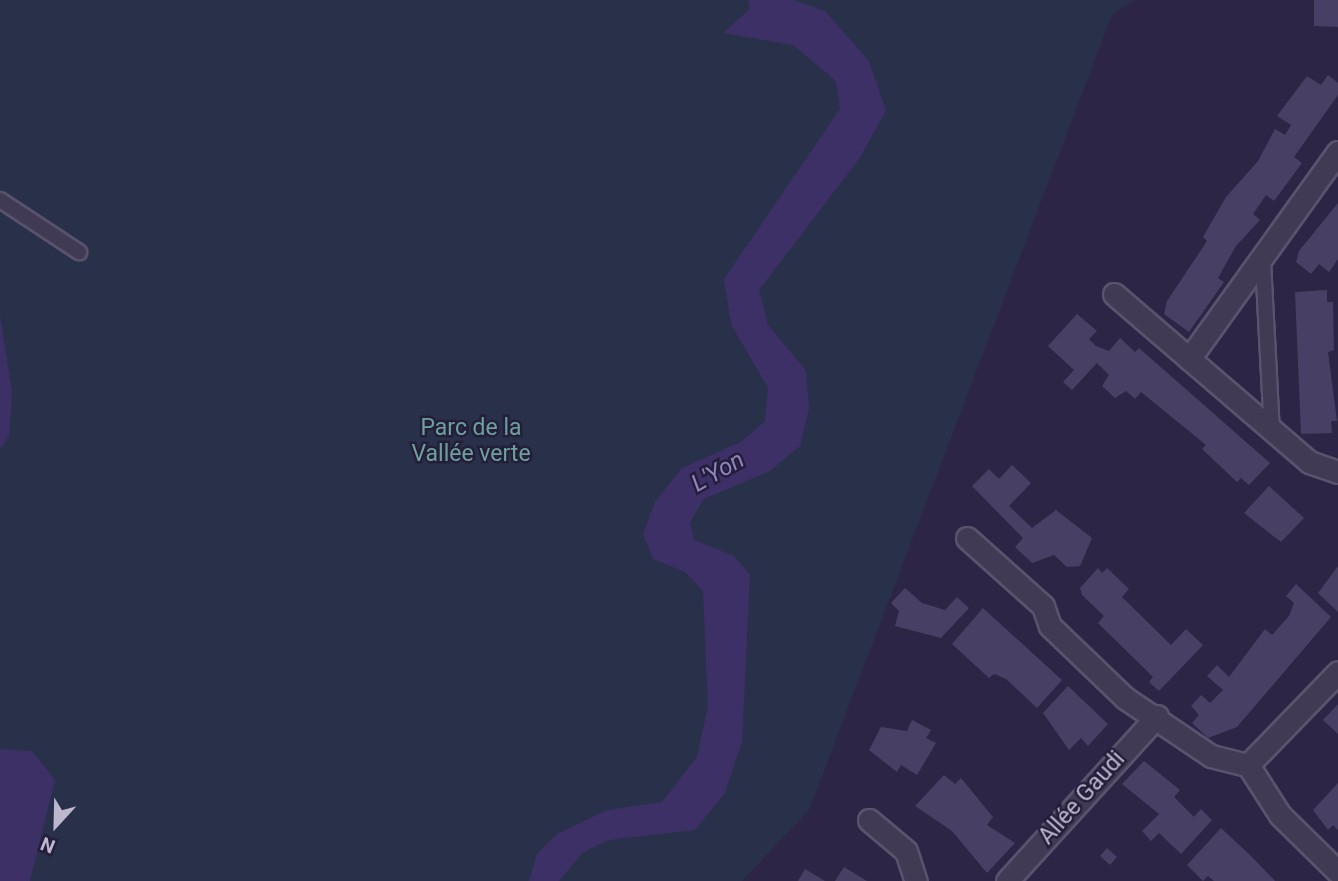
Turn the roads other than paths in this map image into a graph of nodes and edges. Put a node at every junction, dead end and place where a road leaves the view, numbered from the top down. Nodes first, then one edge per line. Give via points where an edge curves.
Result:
1 (1338, 152) edge
2 (0, 200) edge
3 (79, 253) dead end
4 (1263, 261) junction
5 (1114, 294) dead end
6 (1189, 359) junction
7 (1272, 431) junction
8 (1338, 472) edge
9 (967, 538) dead end
10 (1338, 672) edge
11 (1157, 716) junction
12 (1248, 765) junction
13 (869, 820) dead end
14 (1338, 872) edge
15 (916, 881) edge
16 (1007, 881) edge

1 - 4 street
2 - 3 lane
4 - 6 street
4 - 7 lane
5 - 6 street
6 - 7 street
7 - 8 street via 1309,463
9 - 11 street via 1043,606 1050,626 1125,698
10 - 12 street
11 - 12 street via 1211,756
11 - 16 street, Allée Gaudi
12 - 14 street via 1280,815
13 - 15 street via 906,851

